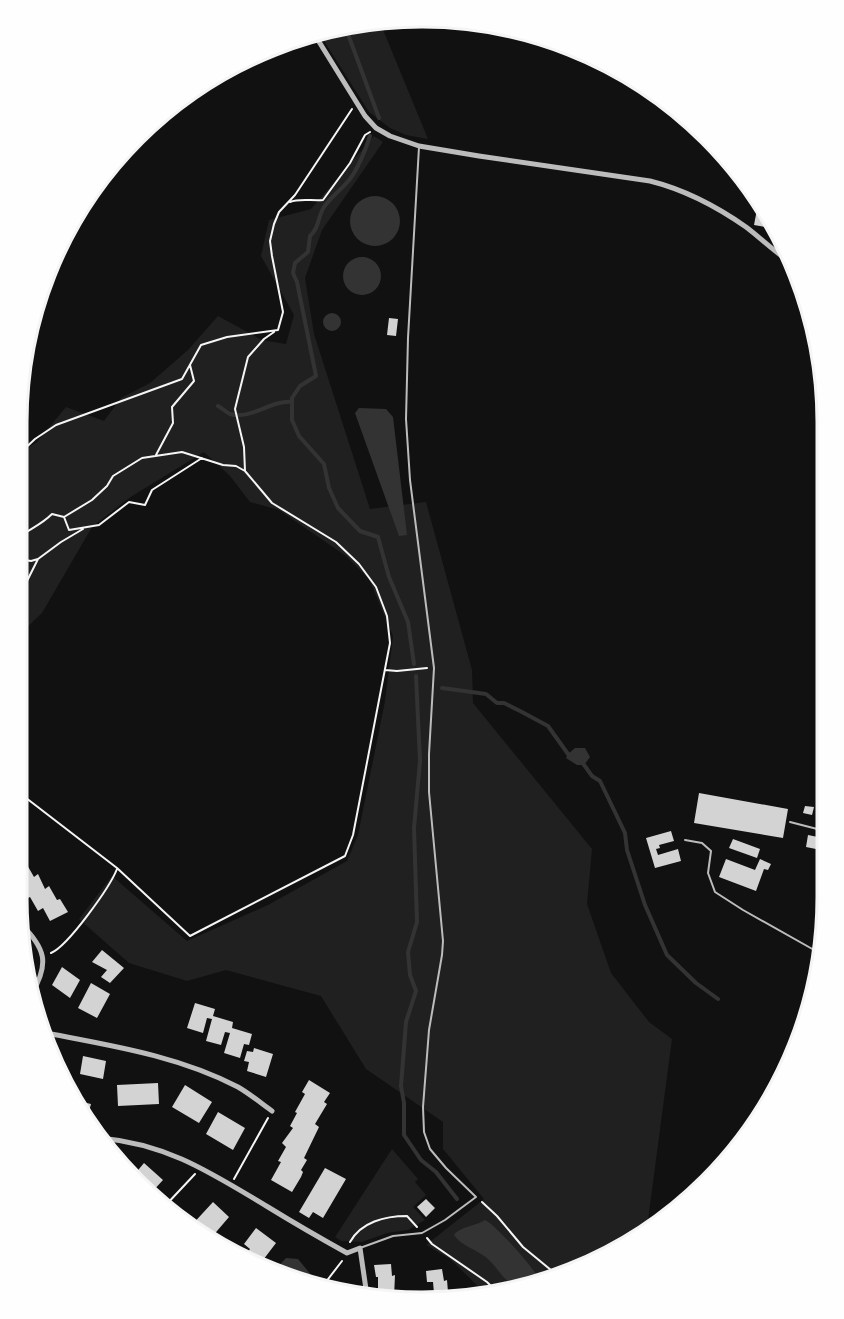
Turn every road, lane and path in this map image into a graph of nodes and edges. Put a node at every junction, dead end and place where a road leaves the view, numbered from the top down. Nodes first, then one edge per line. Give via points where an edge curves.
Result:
1 (318, 41) edge
2 (357, 102) junction
3 (376, 128) junction
4 (419, 146) junction
5 (287, 203) junction
6 (778, 252) edge
7 (278, 330) junction
8 (190, 365) junction
9 (27, 447) edge
10 (155, 455) junction
11 (202, 458) junction
12 (244, 471) junction
13 (64, 517) junction
14 (85, 527) junction
15 (27, 531) edge
16 (38, 559) junction
17 (27, 560) edge
18 (27, 581) edge
19 (434, 668) junction
20 (385, 670) junction
21 (27, 799) edge
22 (790, 822) dead end
23 (817, 829) edge
24 (685, 840) dead end
25 (117, 868) junction
26 (29, 933) edge
27 (814, 950) edge
28 (43, 956) junction
29 (37, 984) edge
30 (52, 1034) edge
31 (272, 1111) dead end
32 (266, 1122) dead end
33 (111, 1139) edge
34 (201, 1168) junction
35 (231, 1184) junction
36 (476, 1197) junction
37 (170, 1201) edge
38 (423, 1233) junction
39 (360, 1248) junction
40 (347, 1254) junction
41 (551, 1270) edge
42 (327, 1280) edge
43 (491, 1286) edge
44 (366, 1288) edge

1 - 2 street
2 - 3 street
2 - 5 path
3 - 4 street
3 - 5 path via 365,135 323,200 297,199
4 - 6 street via 678,188 746,227
4 - 19 lane via 406,419
5 - 7 path via 279,212 270,241 283,312
7 - 8 path via 201,345
7 - 12 path via 251,352 245,367 235,409 244,447
8 - 9 path via 178,382 56,425
8 - 10 path via 194,381 172,407 172,423
10 - 11 path via 182,452
10 - 13 path via 142,458 113,476 92,500
11 - 12 path
11 - 14 path via 152,490 145,505 129,502 99,525
12 - 20 path via 272,503 336,542 376,587 387,616 390,643
13 - 14 path via 69,530
13 - 15 path via 52,514 39,527
14 - 16 path
16 - 17 path
16 - 18 path
19 - 20 path
19 - 36 lane via 429,792 442,955 429,1030 424,1131 430,1149
20 - 25 path via 345,856 190,936
21 - 25 path
22 - 23 lane
24 - 27 lane via 702,843 711,851 708,873 715,891
25 - 28 path via 58,950
26 - 28 street
28 - 29 street via 42,975
30 - 31 street via 180,1063 238,1088
32 - 35 path
33 - 34 street via 166,1152
34 - 35 street
34 - 37 path
35 - 40 street
36 - 38 lane
36 - 41 path via 498,1216 523,1247
38 - 39 lane via 393,1236
38 - 40 path via 407,1216 380,1219 354,1234
38 - 43 path via 432,1244
39 - 40 street
39 - 44 street
40 - 42 path

